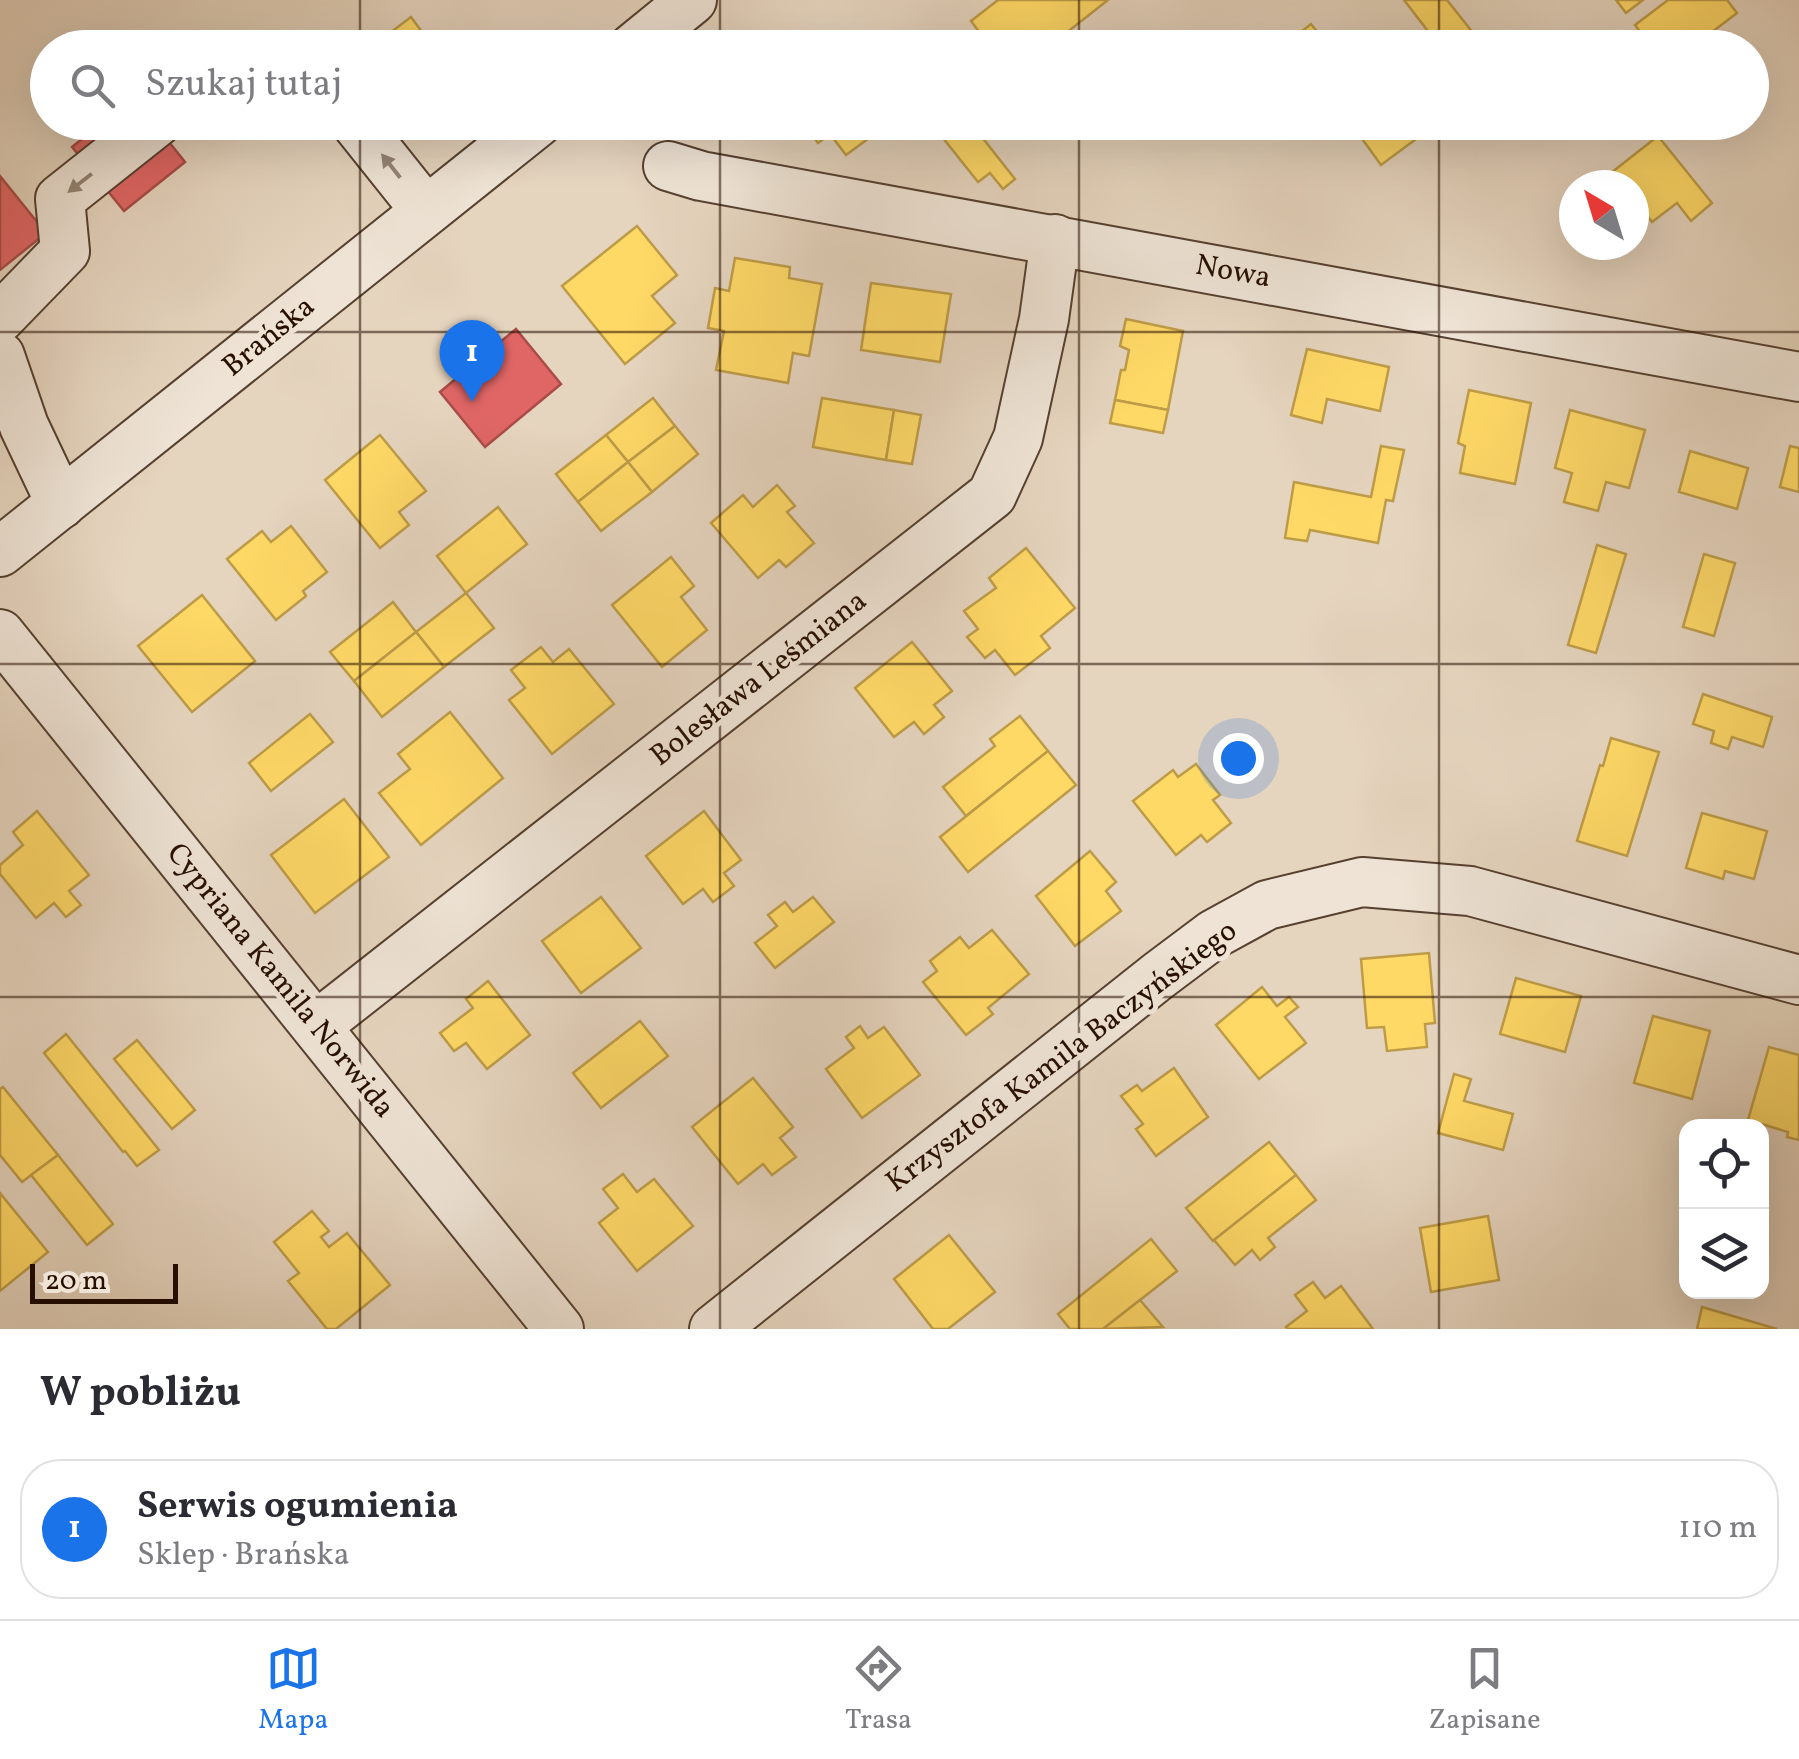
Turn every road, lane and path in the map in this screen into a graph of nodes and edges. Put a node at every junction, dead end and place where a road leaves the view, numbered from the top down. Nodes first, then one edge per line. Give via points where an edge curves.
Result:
1 (692, 0) edge
2 (654, 30) edge
3 (134, 140) edge
4 (369, 140) edge
5 (515, 140) edge
6 (668, 166) dead end
7 (426, 211) junction
8 (1055, 239) junction
9 (0, 318) edge
10 (0, 356) edge
11 (1799, 377) edge
12 (61, 504) junction
13 (0, 552) edge
14 (0, 634) edge
15 (1799, 980) edge
16 (316, 1026) junction
17 (558, 1329) edge
18 (714, 1329) edge

1 - 2 street
3 -> 9 street via 60,199 64,251
7 -> 4 street
5 - 7 street, Brańska
6 - 8 street, Nowa
7 - 12 street, Brańska
8 - 11 street, Nowa
8 - 16 street, Bolesława Leśmiana via 1018,438 992,495
10 - 12 street
12 - 13 street, Brańska
14 - 16 street, Cypriana Kamila Norwida
15 - 18 street, Krzysztofa Kamila Baczyńskiego via 1470,891 1362,882 1267,905 1158,976
16 - 17 street, Cypriana Kamila Norwida

